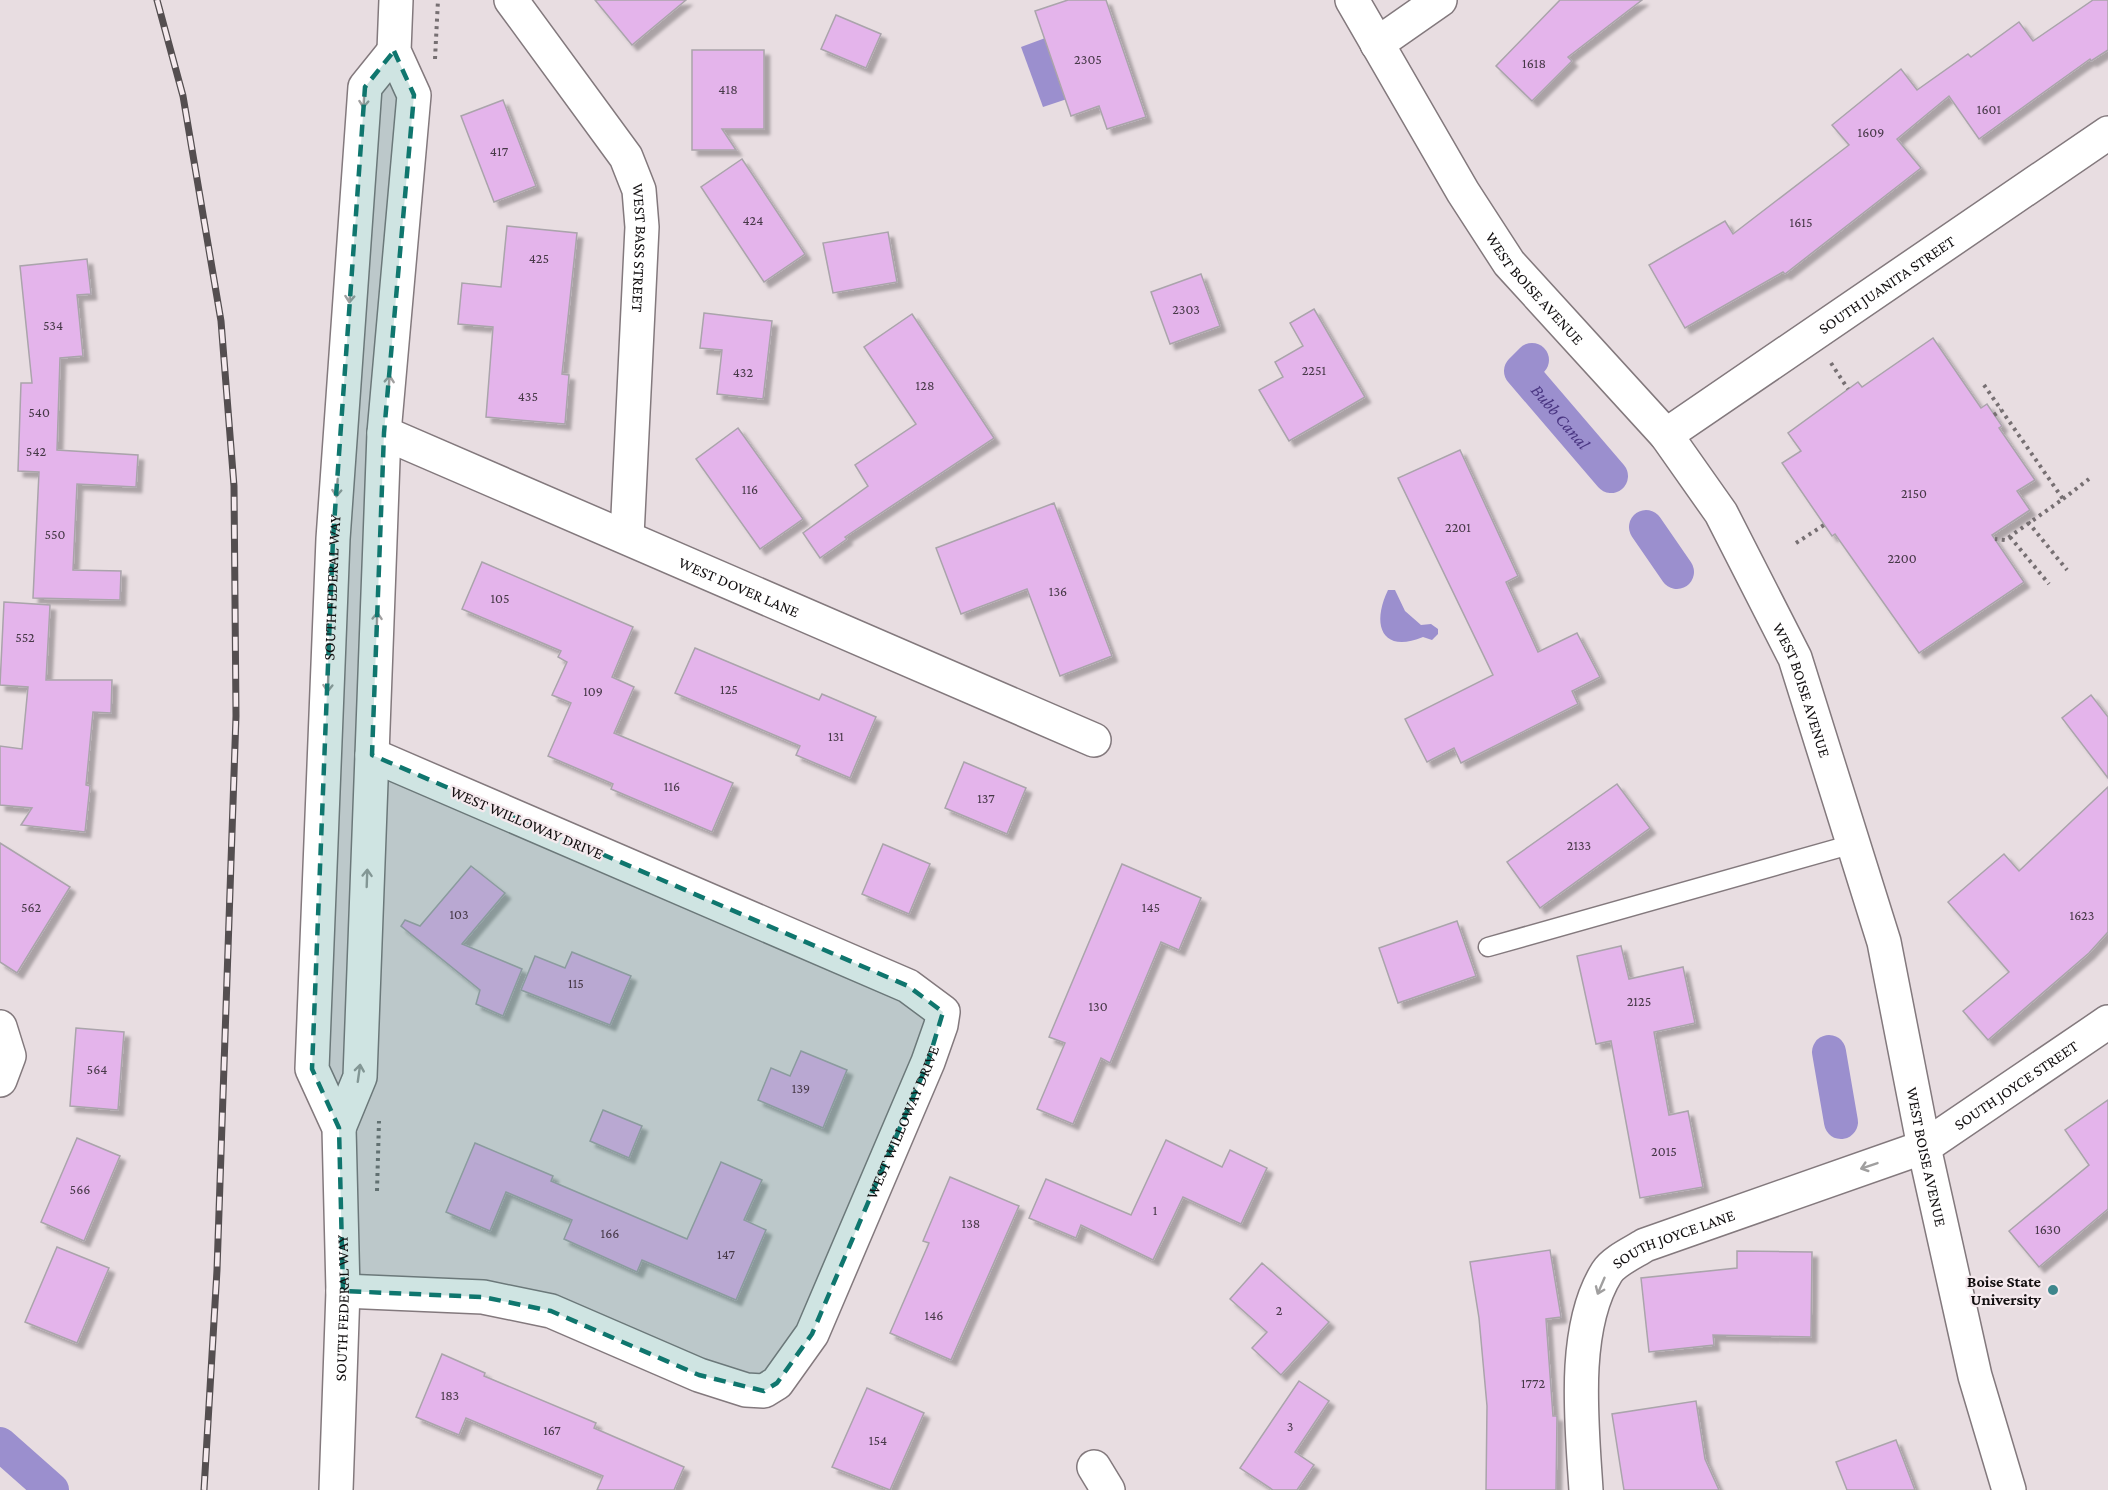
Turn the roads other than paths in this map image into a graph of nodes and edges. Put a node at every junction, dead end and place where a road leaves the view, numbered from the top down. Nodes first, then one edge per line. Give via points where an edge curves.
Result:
1 (396, 0) edge
2 (511, 0) edge
3 (1352, 0) edge
4 (1440, 0) edge
5 (1377, 44) junction
6 (394, 51) junction
7 (2108, 133) edge
8 (384, 434) junction
9 (1666, 435) junction
10 (627, 536) junction
11 (1094, 741) dead end
12 (372, 755) junction
13 (1853, 844) junction
14 (1488, 947) dead end
15 (2107, 1026) edge
16 (0, 1028) edge
17 (0, 1080) edge
18 (339, 1128) junction
19 (1924, 1147) junction
20 (344, 1291) junction
21 (1585, 1475) edge
22 (336, 1490) edge
23 (2009, 1490) edge

1 - 6 street, SOUTH FEDERAL WAY
2 - 10 street, WEST BASS STREET via 626,157 639,190 642,227
3 - 5 street, WEST BOISE AVENUE
4 - 5 street
5 - 9 street, WEST BOISE AVENUE via 1509,263
8 -> 6 street, SOUTH FEDERAL WAY via 414,95
6 -> 18 street, SOUTH FEDERAL WAY via 364,87 333,539 312,1069
7 - 9 street, SOUTH JUANITA STREET
8 - 10 street, WEST DOVER LANE
12 -> 8 street, SOUTH FEDERAL WAY
9 - 13 street, WEST BOISE AVENUE via 1721,513 1794,658
10 - 11 street, WEST DOVER LANE
18 -> 12 street, SOUTH FEDERAL WAY via 360,1077
12 - 20 street, WEST WILLOWAY DRIVE via 908,986 943,1012 928,1062 812,1334 777,1383 764,1391 746,1390 699,1375 551,1311 483,1297
13 - 14 lane
13 - 19 street, WEST BOISE AVENUE via 1884,942
15 - 19 street, SOUTH JOYCE STREET
16 - 17 street via 9,1056
18 - 20 street, SOUTH FEDERAL WAY
19 -> 21 street, SOUTH JOYCE LANE via 1645,1245 1608,1270 1589,1317 1583,1373
19 - 23 street, WEST BOISE AVENUE via 1975,1376
20 - 22 street, SOUTH FEDERAL WAY

